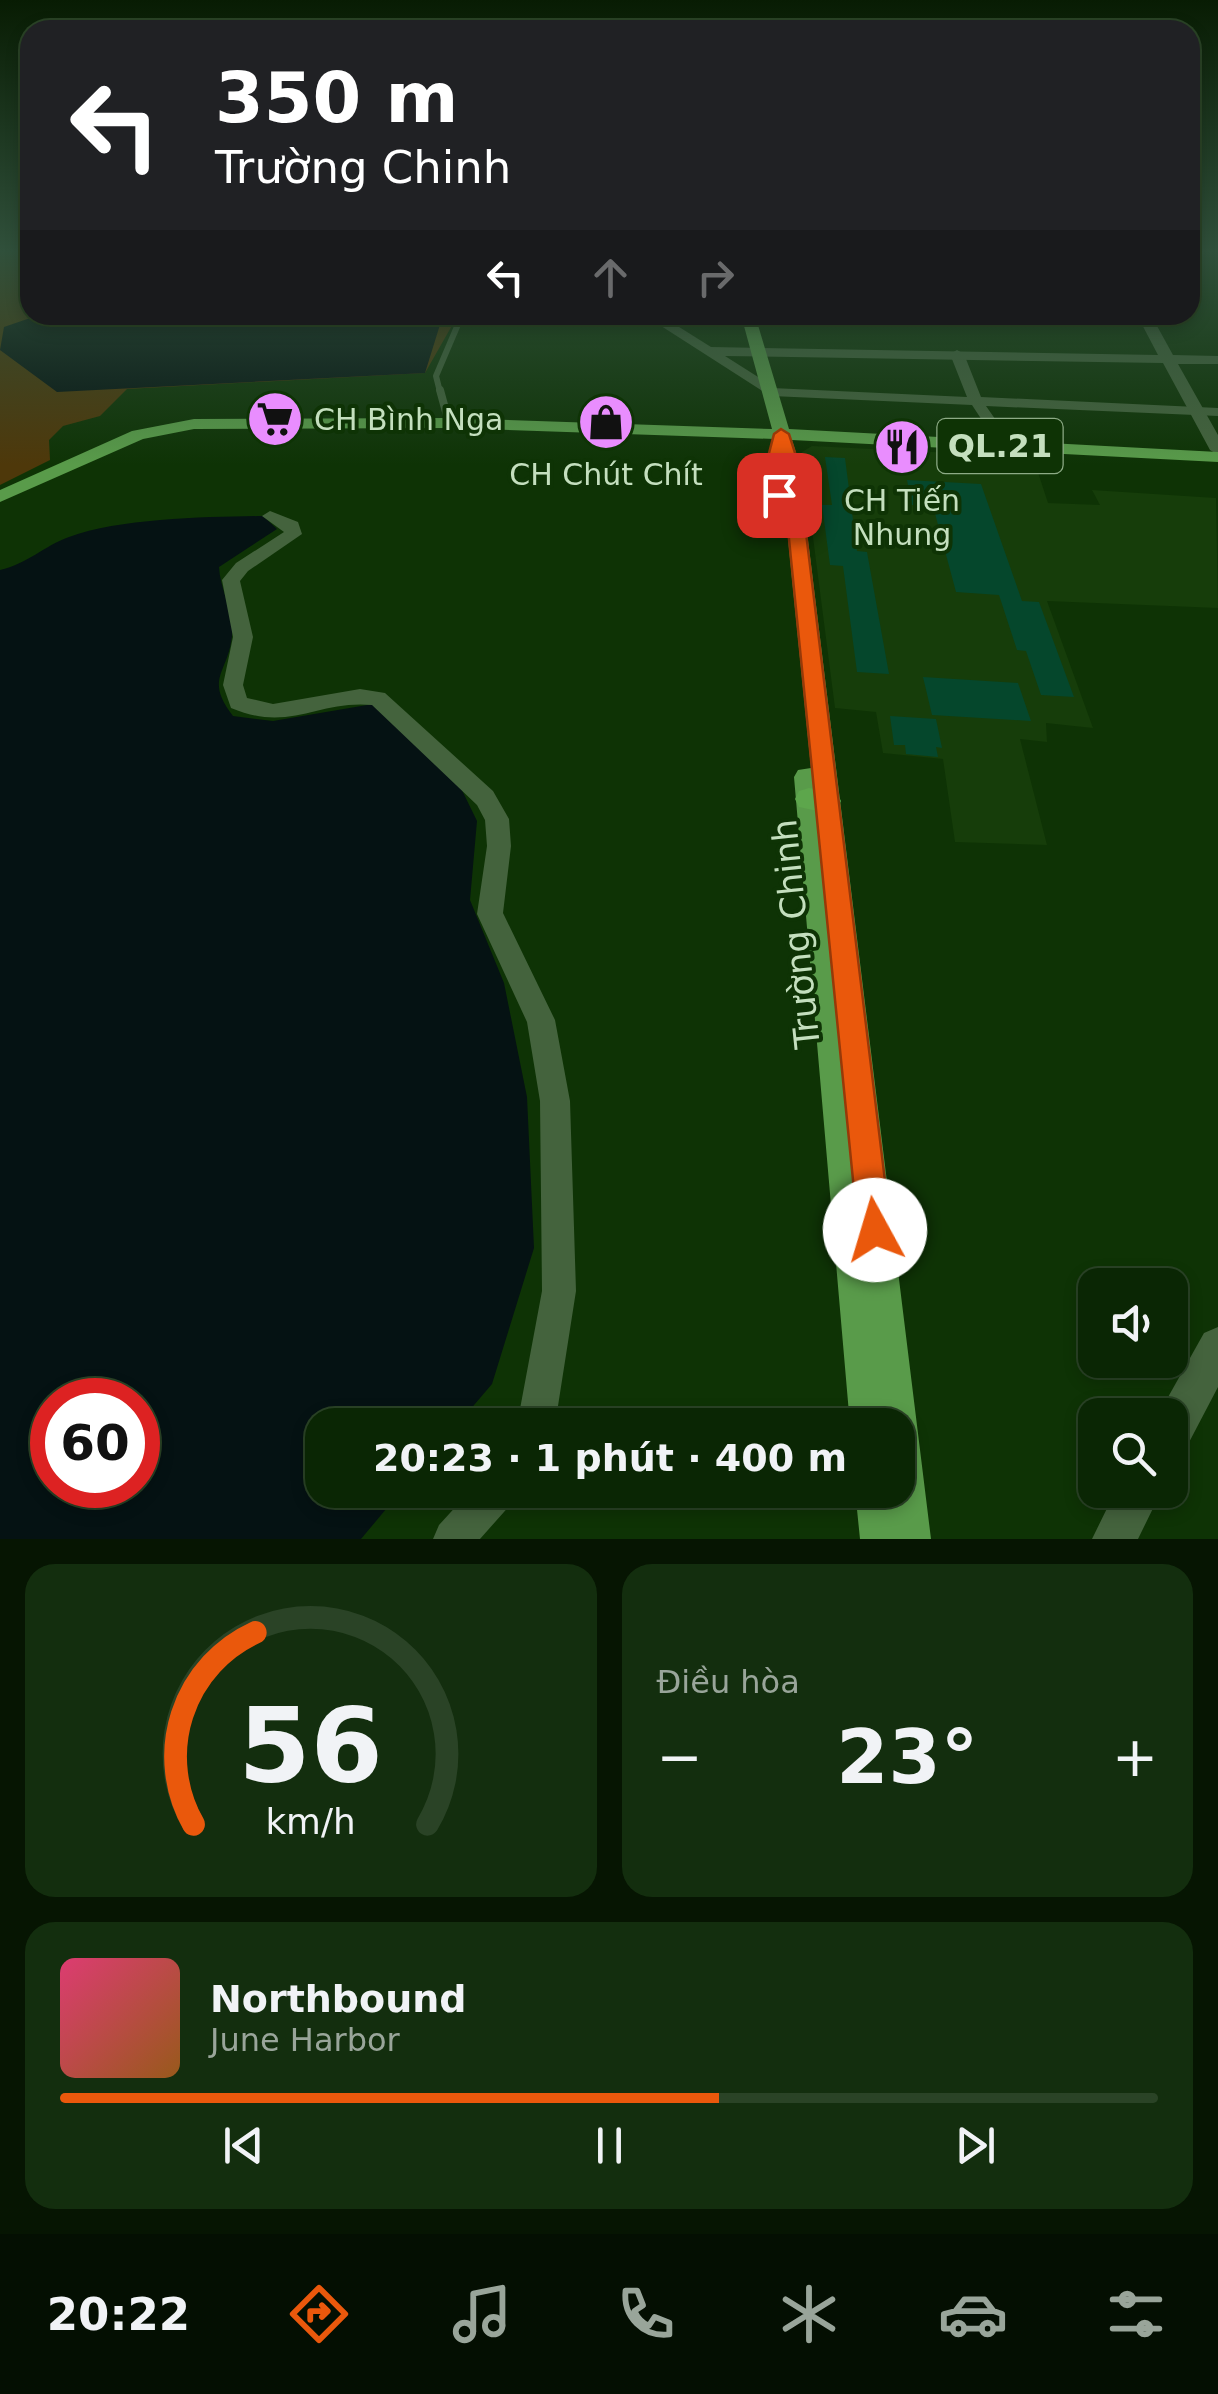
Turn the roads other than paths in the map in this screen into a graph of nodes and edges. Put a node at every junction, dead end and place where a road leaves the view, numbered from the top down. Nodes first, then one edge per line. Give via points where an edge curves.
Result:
1 (458, 325) edge
2 (666, 325) edge
3 (751, 325) edge
4 (758, 325) edge
5 (1150, 325) edge
6 (759, 350) junction
7 (708, 352) junction
8 (957, 354) junction
9 (1170, 360) junction
10 (1218, 360) edge
11 (772, 392) junction
12 (976, 401) junction
13 (1196, 411) junction
14 (1218, 412) edge
15 (449, 423) junction
16 (781, 434) junction
17 (1006, 446) junction
18 (1218, 450) edge
19 (1218, 457) edge
20 (0, 497) edge
21 (270, 516) dead end
22 (818, 800) junction
23 (1218, 1347) edge
24 (1188, 1402) edge
25 (539, 1408) edge
26 (870, 1408) edge
27 (894, 1408) edge
28 (481, 1508) edge
29 (879, 1508) edge
30 (906, 1508) edge
31 (1130, 1508) edge
32 (453, 1539) edge
33 (882, 1539) edge
34 (910, 1539) edge
35 (1114, 1539) edge

1 - 15 lane via 436,376
2 - 7 street
3 - 6 main road, Trường Chinh
4 - 6 main road, Trường Chinh
5 - 9 street
6 - 7 street
6 - 8 street
6 - 11 main road, Trường Chinh
7 - 11 street
8 - 9 street
8 - 12 street
9 - 10 street
9 - 13 street
11 - 12 street
11 - 16 main road, Trường Chinh
12 - 13 street
12 - 17 street
13 - 14 street
13 - 18 street
15 - 16 main road
15 - 20 main road via 194,424 138,435
16 - 17 main road, QL.21
16 - 22 main road, Trường Chinh via 776,457
17 - 19 main road, QL.21
21 - 25 street via 292,526 292,534 232,580 243,636 234,685 238,703 274,714 359,694 378,698 485,798 497,819 490,914 541,1020 554,1101 559,1291
22 - 26 main road, Trường Chinh
22 - 27 main road, Trường Chinh
23 - 24 street
28 - 32 street
29 - 33 main road
30 - 34 main road, Trường Chinh
31 - 35 street

